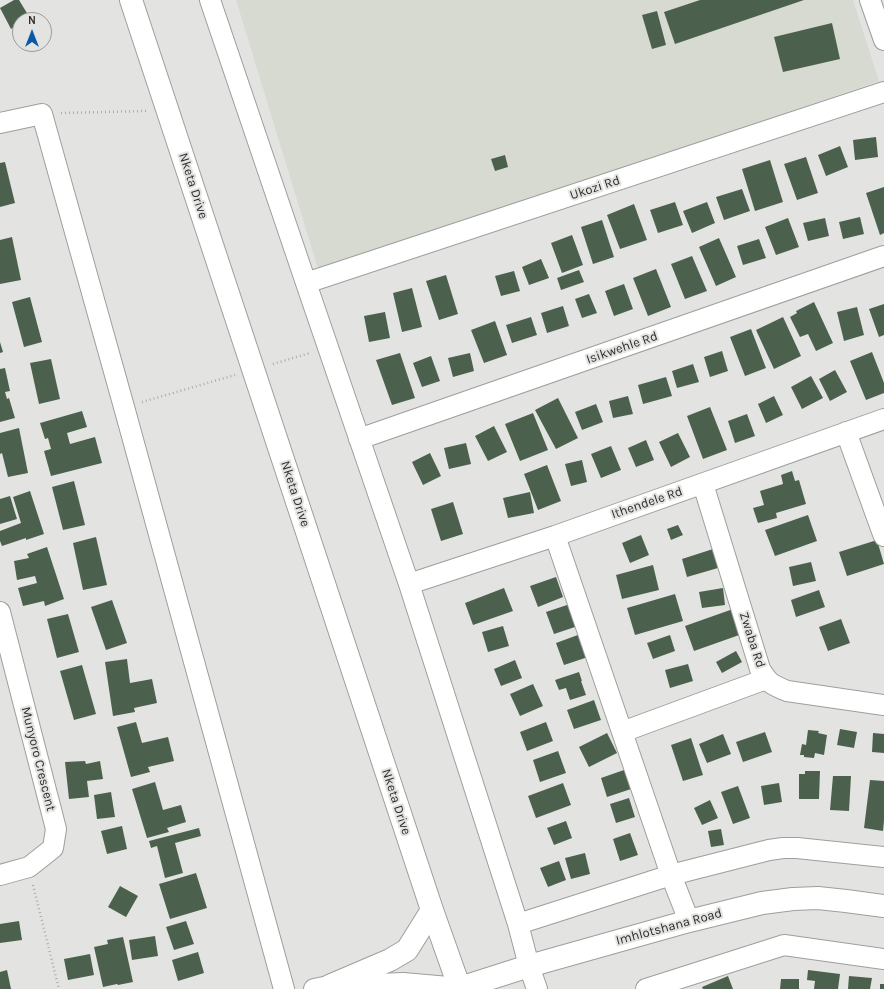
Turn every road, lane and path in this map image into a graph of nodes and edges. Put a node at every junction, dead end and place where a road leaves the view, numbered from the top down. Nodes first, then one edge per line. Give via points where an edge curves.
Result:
1 (131, 0) edge
2 (210, 0) edge
3 (870, 0) edge
4 (884, 40) edge
5 (884, 92) edge
6 (168, 110) junction
7 (42, 114) junction
8 (0, 123) edge
9 (884, 256) edge
10 (306, 284) junction
11 (328, 348) junction
12 (254, 370) junction
13 (124, 407) junction
14 (884, 419) edge
15 (846, 432) junction
16 (360, 439) junction
17 (703, 484) junction
18 (555, 536) junction
19 (884, 536) edge
20 (409, 584) junction
21 (0, 612) edge
22 (766, 679) junction
23 (884, 705) edge
24 (622, 732) junction
25 (884, 857) edge
26 (29, 867) junction
27 (0, 875) edge
28 (671, 875) junction
29 (884, 906) edge
30 (432, 910) junction
31 (689, 921) junction
32 (518, 924) junction
33 (884, 959) edge
34 (529, 966) junction
35 (325, 988) edge
36 (58, 989) edge
37 (284, 989) edge
38 (460, 989) edge
39 (513, 989) edge
40 (537, 989) edge
41 (646, 989) edge

1 - 6 street, Nketa Drive
2 - 10 street
3 - 4 street
5 - 10 street, Ukozi Rd
6 - 7 path
6 - 12 street, Nketa Drive
7 - 8 street
7 - 13 street
9 - 16 street, Isikwehle Rd
10 - 11 street
11 - 12 path
11 - 16 street
12 - 13 path
12 - 30 street, Nketa Drive
13 - 37 street
14 - 15 street, Ithendele Rd
15 - 17 street, Ithendele Rd
15 - 19 street
16 - 20 street
17 - 18 street, Ithendele Rd
17 - 22 street, Zwaba Rd via 760,669
18 - 20 street, Ithendele Rd
18 - 24 street
20 - 32 street
21 - 26 street, Munyoro Crescent via 56,829 53,848
22 - 23 street, Zwaba Rd via 774,686 787,691
22 - 24 street
24 - 28 street
25 - 28 street via 783,848
26 - 27 street, Munyoro Crescent
26 - 36 path
28 - 31 street
28 - 32 street
29 - 31 street, Imhlotshana Road via 818,898 793,899 762,903
30 - 35 street via 407,950
30 - 38 street, Nketa Drive
31 - 34 street, Imhlotshana Road
32 - 34 street
33 - 41 street via 784,946
34 - 38 street, Imhlotshana Road
34 - 39 street
34 - 40 street
35 - 38 street via 403,983

